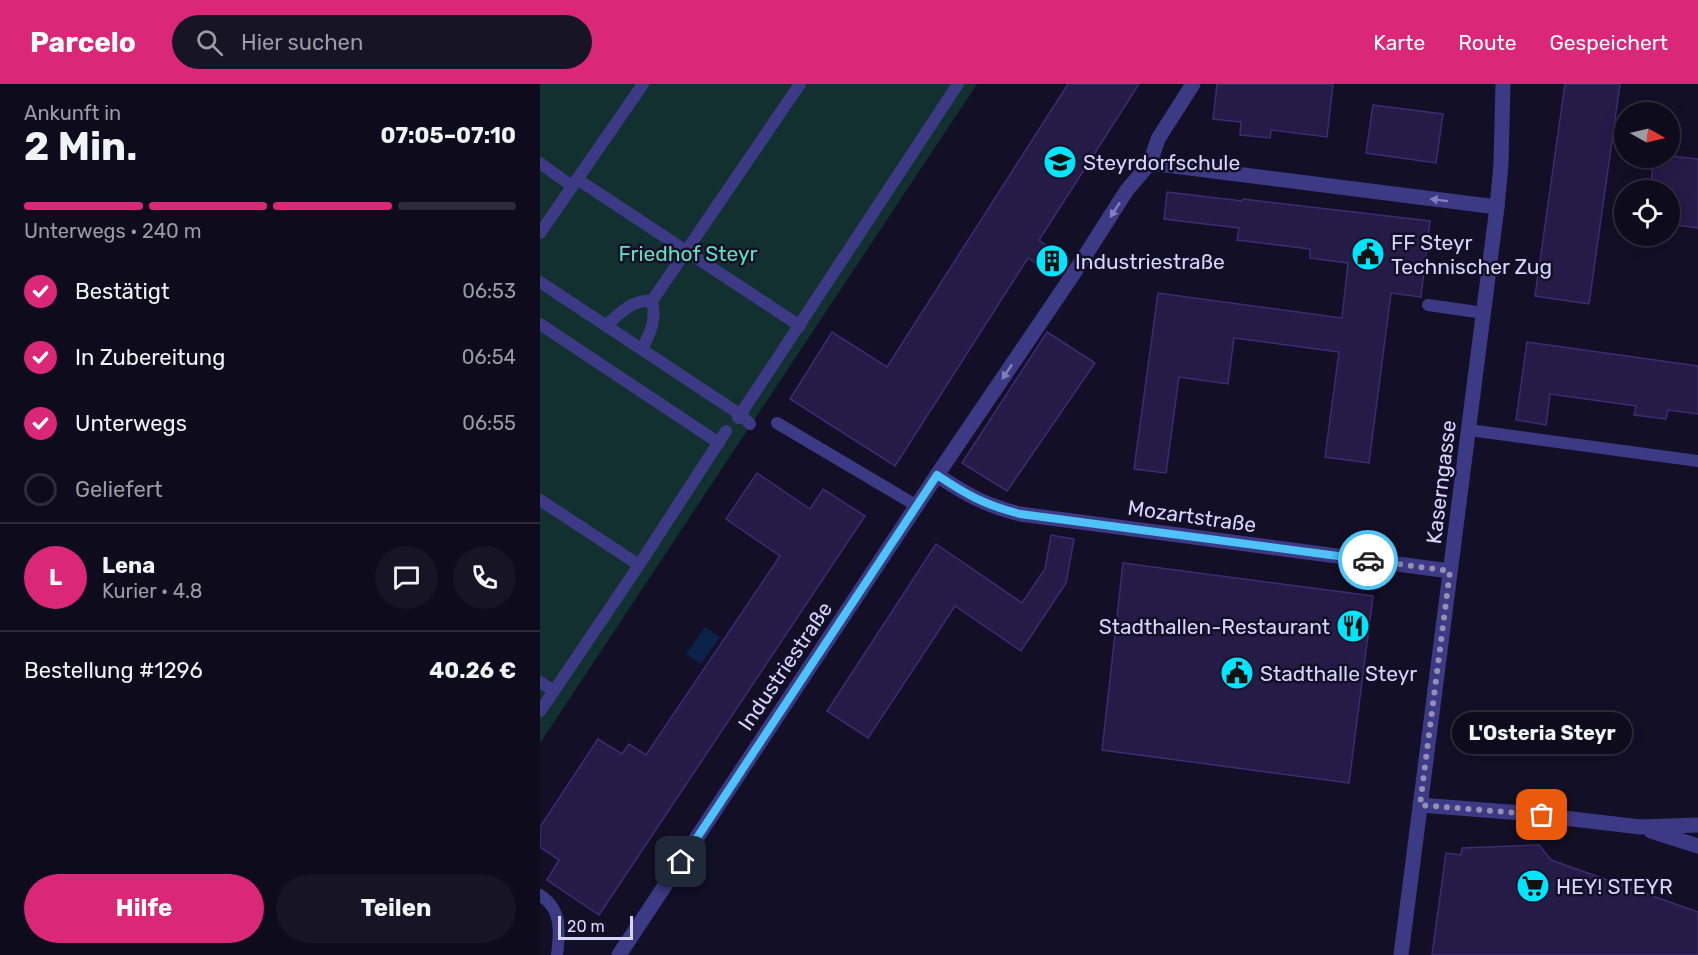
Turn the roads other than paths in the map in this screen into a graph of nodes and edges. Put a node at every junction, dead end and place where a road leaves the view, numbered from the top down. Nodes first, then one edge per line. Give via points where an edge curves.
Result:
1 (643, 84) edge
2 (800, 84) edge
3 (958, 84) edge
4 (1193, 84) edge
5 (1503, 84) edge
6 (540, 163) edge
7 (1150, 163) junction
8 (574, 183) junction
9 (1497, 207) junction
10 (540, 233) edge
11 (686, 252) junction
12 (540, 282) edge
13 (652, 301) junction
14 (1428, 305) dead end
15 (1484, 313) junction
16 (540, 324) edge
17 (606, 326) junction
18 (800, 326) junction
19 (642, 349) junction
20 (739, 416) junction
21 (777, 423) dead end
22 (750, 424) dead end
23 (1469, 430) junction
24 (726, 431) dead end
25 (718, 443) junction
26 (1698, 461) edge
27 (937, 475) junction
28 (540, 500) edge
29 (917, 506) junction
30 (639, 566) junction
31 (1450, 571) junction
32 (540, 682) edge
33 (554, 691) junction
34 (540, 711) edge
35 (1420, 805) junction
36 (1698, 825) edge
37 (1640, 827) junction
38 (1698, 846) edge
39 (540, 895) edge
40 (557, 955) edge
41 (619, 955) edge
42 (1401, 955) edge

1 - 8 lane
2 - 11 lane
3 - 18 lane
4 - 7 street, Industriestraße via 1158,139
5 - 9 street, Kaserngasse
6 - 8 lane
9 -> 7 street
7 -> 27 street, Industriestraße via 1127,190
8 - 10 lane
8 - 11 lane
9 - 15 street, Kaserngasse
11 - 13 lane
11 - 18 lane
12 - 17 lane
13 - 17 lane via 641,300
13 - 19 lane via 656,313
14 - 15 lane
15 - 23 street, Kaserngasse
16 - 25 lane
17 - 19 lane
18 - 20 lane
19 - 20 lane
20 - 22 lane
21 - 29 lane
23 - 26 lane
23 - 31 street, Kaserngasse
24 - 25 lane
25 - 30 lane
27 - 29 street, Industriestraße
27 - 31 street, Mozartstraße via 984,503 1020,514
28 - 30 lane
29 - 41 street, Industriestraße
30 - 33 lane
31 - 35 street, Kaserngasse
32 - 33 lane
33 - 34 lane
35 - 37 street
35 - 42 street, Kaserngasse
36 - 37 street
37 - 38 street
39 - 40 lane via 556,910 560,934

